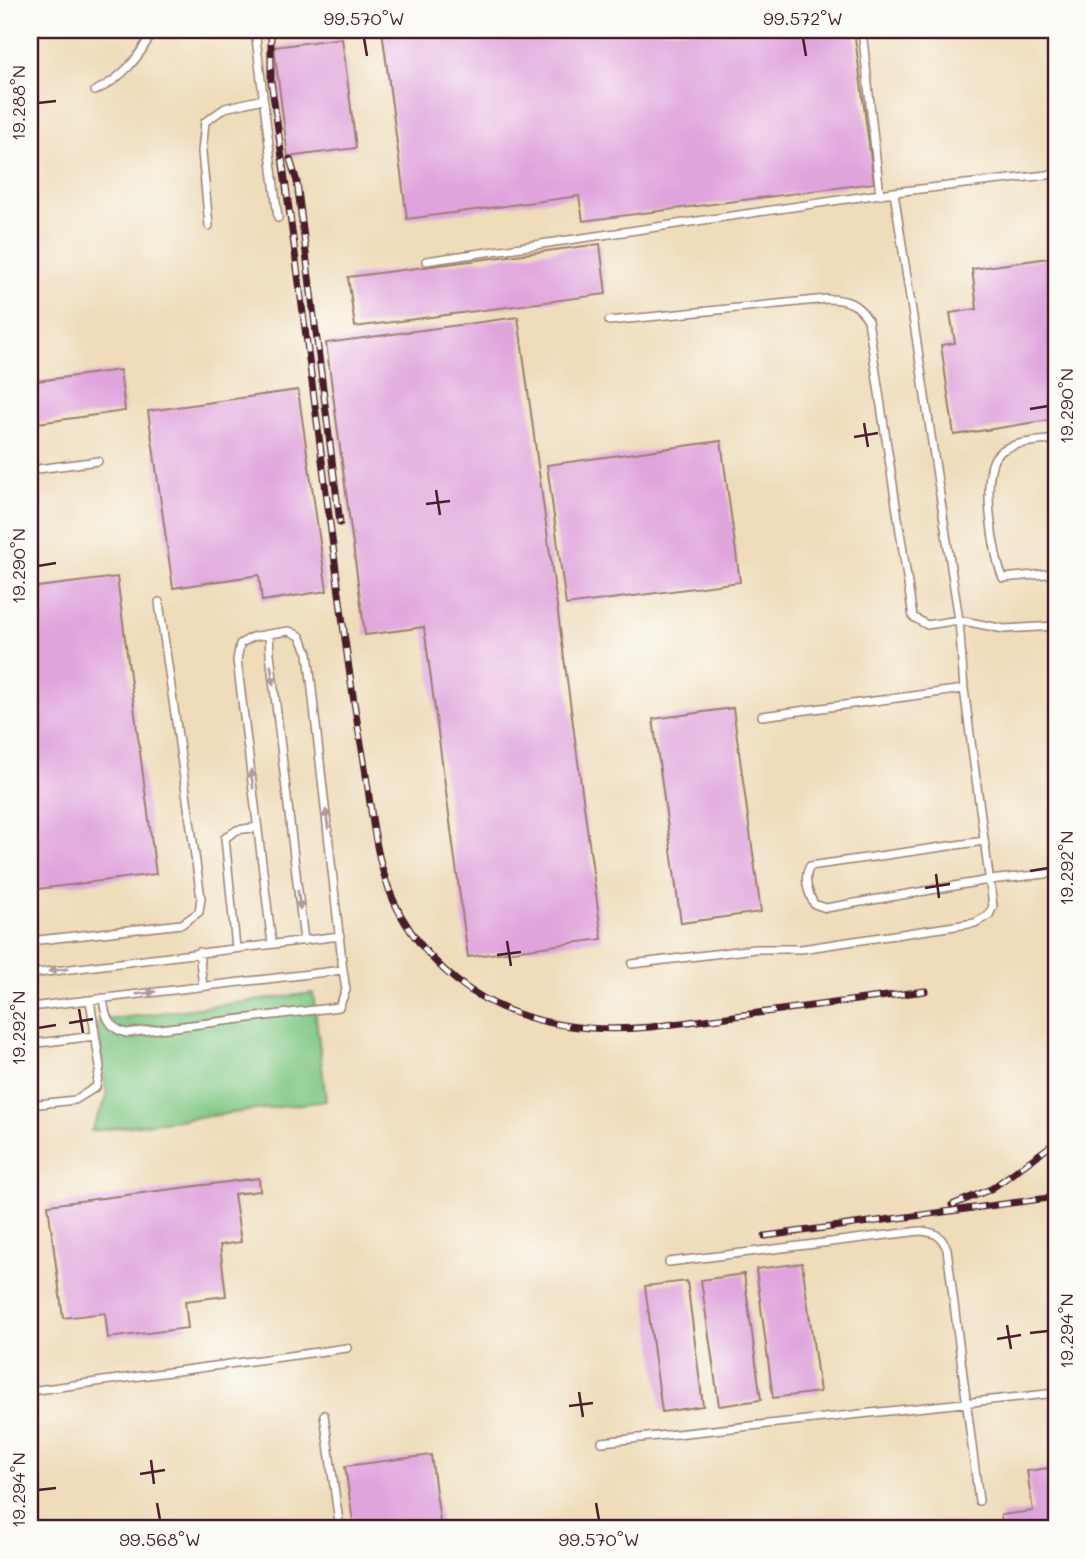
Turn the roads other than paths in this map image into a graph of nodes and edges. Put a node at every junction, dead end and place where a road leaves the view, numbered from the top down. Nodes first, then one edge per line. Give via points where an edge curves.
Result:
1 (153, 30) edge
2 (255, 30) edge
3 (862, 30) edge
4 (95, 91) dead end
5 (263, 99) junction
6 (1056, 174) edge
7 (894, 192) junction
8 (880, 195) junction
9 (278, 218) dead end
10 (209, 226) dead end
11 (426, 261) dead end
12 (609, 321) dead end
13 (1056, 439) edge
14 (98, 461) dead end
15 (30, 470) edge
16 (1056, 573) edge
17 (159, 602) dead end
18 (959, 620) junction
19 (1056, 626) edge
20 (269, 634) junction
21 (964, 689) junction
22 (762, 716) dead end
23 (258, 827) junction
24 (984, 841) junction
25 (1056, 873) edge
26 (989, 880) junction
27 (340, 936) junction
28 (30, 941) edge
29 (304, 941) junction
30 (272, 944) junction
31 (236, 948) junction
32 (199, 952) junction
33 (632, 964) dead end
34 (343, 970) junction
35 (30, 974) edge
36 (203, 987) junction
37 (103, 998) junction
38 (90, 1000) junction
39 (30, 1007) edge
40 (95, 1036) junction
41 (30, 1044) edge
42 (30, 1105) edge
43 (669, 1262) dead end
44 (347, 1348) dead end
45 (30, 1391) edge
46 (1056, 1393) edge
47 (968, 1402) junction
48 (324, 1415) dead end
49 (602, 1441) dead end
50 (979, 1501) dead end
51 (340, 1529) edge

1 - 4 lane via 123,74
2 - 5 lane
3 - 8 lane
5 - 9 lane
5 - 10 lane via 225,108 205,122 201,134
6 - 7 lane
7 - 8 lane
7 - 18 lane
8 - 11 lane
12 - 18 lane via 827,299 856,305 868,320 913,617 927,625
13 - 16 lane via 999,452 988,481 1003,578
14 - 15 lane
17 - 28 lane via 201,898 199,912 182,924
18 - 19 lane via 1004,629
18 - 21 lane
23 -> 20 lane via 237,654 246,639
27 -> 20 lane via 308,653 304,640 295,633
20 -> 29 lane
21 - 22 lane
21 - 24 lane
23 - 30 lane
23 - 31 lane via 237,830 225,838
24 - 26 lane
24 - 26 lane via 815,865 807,870 806,880 814,904 826,908
25 - 26 lane
26 - 33 lane via 993,906 989,915 975,923 801,949 755,949
27 - 29 lane
27 - 34 lane
29 - 30 lane
30 - 31 lane
31 - 32 lane
32 -> 35 lane
32 - 36 lane
34 - 36 lane
34 - 37 lane via 346,990 339,1007 125,1033 112,1027
37 -> 36 lane
37 - 38 lane
38 - 39 lane
38 - 40 lane
40 - 41 lane
40 - 42 lane via 100,1074 91,1093 75,1100
43 - 47 lane via 920,1231 935,1233 947,1249
44 - 45 lane
46 - 47 lane
47 - 49 lane
47 - 50 lane
48 - 51 lane

